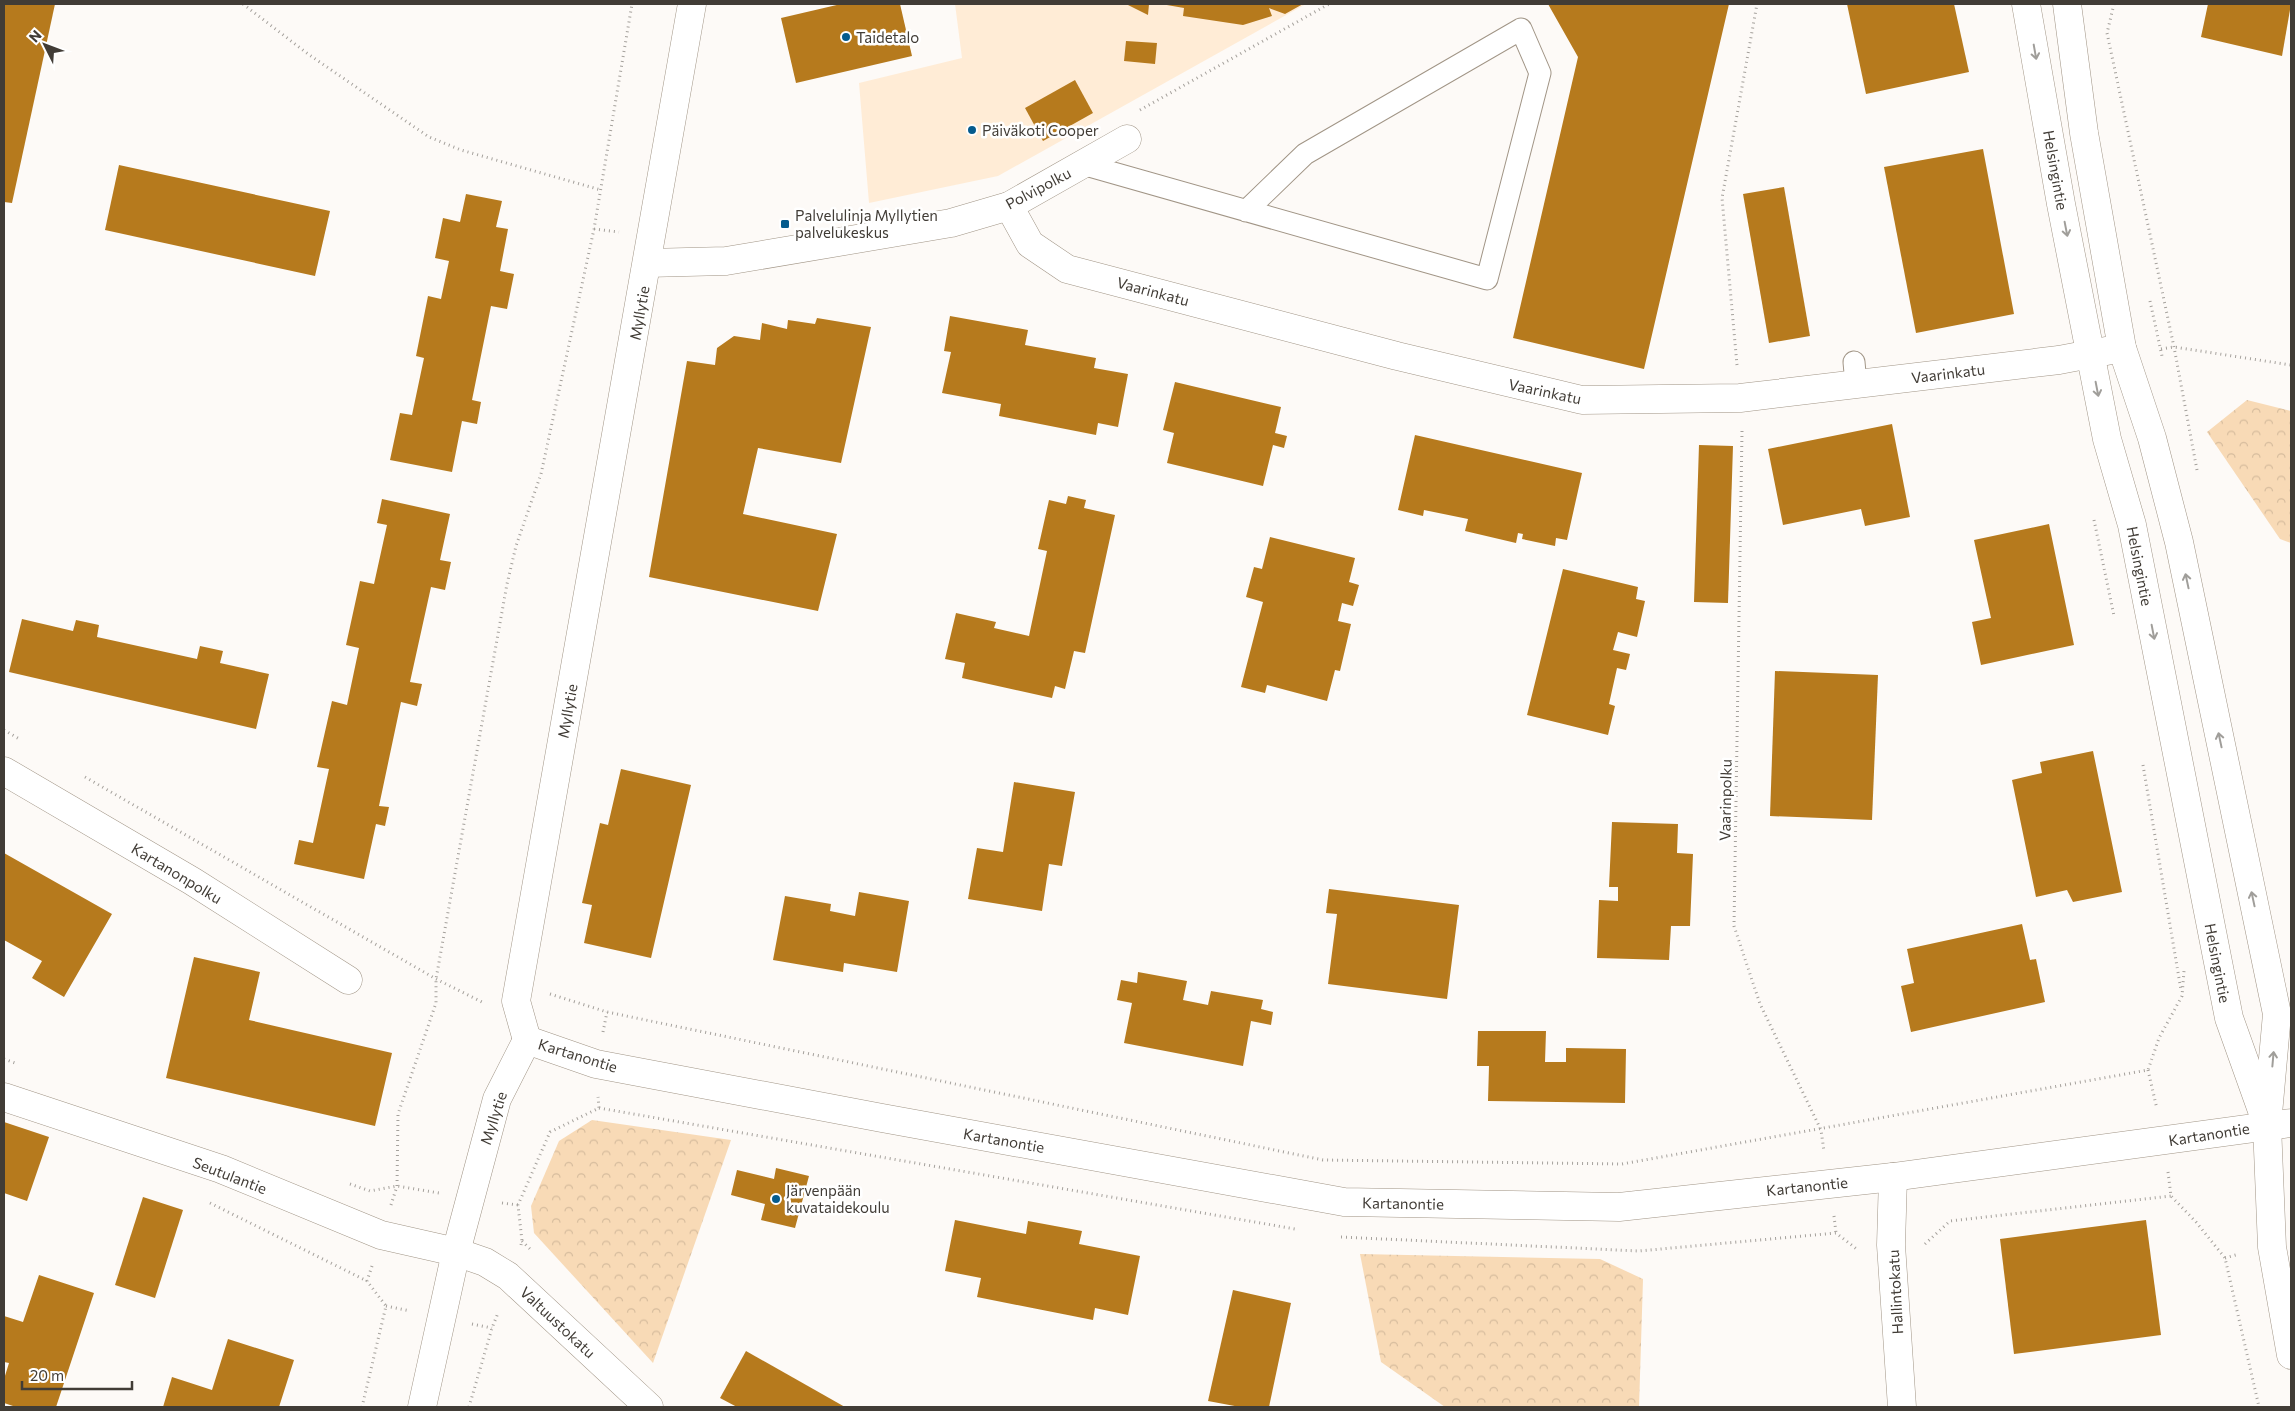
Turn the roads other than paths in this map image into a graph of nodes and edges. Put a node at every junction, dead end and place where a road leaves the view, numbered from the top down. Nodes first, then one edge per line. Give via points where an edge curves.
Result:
1 (692, 4) edge
2 (2026, 4) edge
3 (2067, 4) edge
4 (1127, 139) dead end
5 (1082, 164) junction
6 (1009, 206) junction
7 (1246, 211) junction
8 (647, 263) junction
9 (2122, 348) junction
10 (2090, 354) junction
11 (4, 771) edge
12 (348, 980) dead end
13 (527, 1040) junction
14 (4, 1097) edge
15 (2279, 1124) edge
16 (1893, 1177) junction
17 (456, 1252) junction
18 (2291, 1355) edge
19 (422, 1407) edge
20 (649, 1407) edge
21 (1902, 1407) edge

1 - 8 street, Myllytie
2 -> 10 street, Helsingintie
3 - 9 street, Helsingintie via 2084,133
4 - 5 street, Polvipolku
5 - 6 street, Polvipolku
5 - 7 lane
6 - 8 street, Polvipolku via 951,223 726,261
6 - 10 street, Vaarinkatu via 1030,244 1068,269 1340,341 1582,400 1740,398 1855,373
7 - 7 lane via 1487,279 1540,73 1521,30 1305,154
8 - 13 street, Myllytie via 516,1001
9 - 10 street, Vaarinkatu
15 -> 9 street, Helsingintie via 2277,1014 2179,542 2152,438
10 -> 15 street, Helsingintie via 2107,440 2132,525 2229,1018
11 - 12 street, Kartanonpolku via 192,881
13 - 16 street, Kartanontie via 596,1064 1344,1202 1619,1207
13 - 17 street, Myllytie via 497,1099
14 - 17 street, Seutulantie via 220,1169 381,1234
15 - 16 street, Kartanontie
15 - 18 street, Helsingintie via 2272,1247
16 - 21 street, Hallintokatu via 1892,1245
17 - 19 street, Myllytie
17 - 20 street, Valtuustokatu via 485,1262 508,1276

